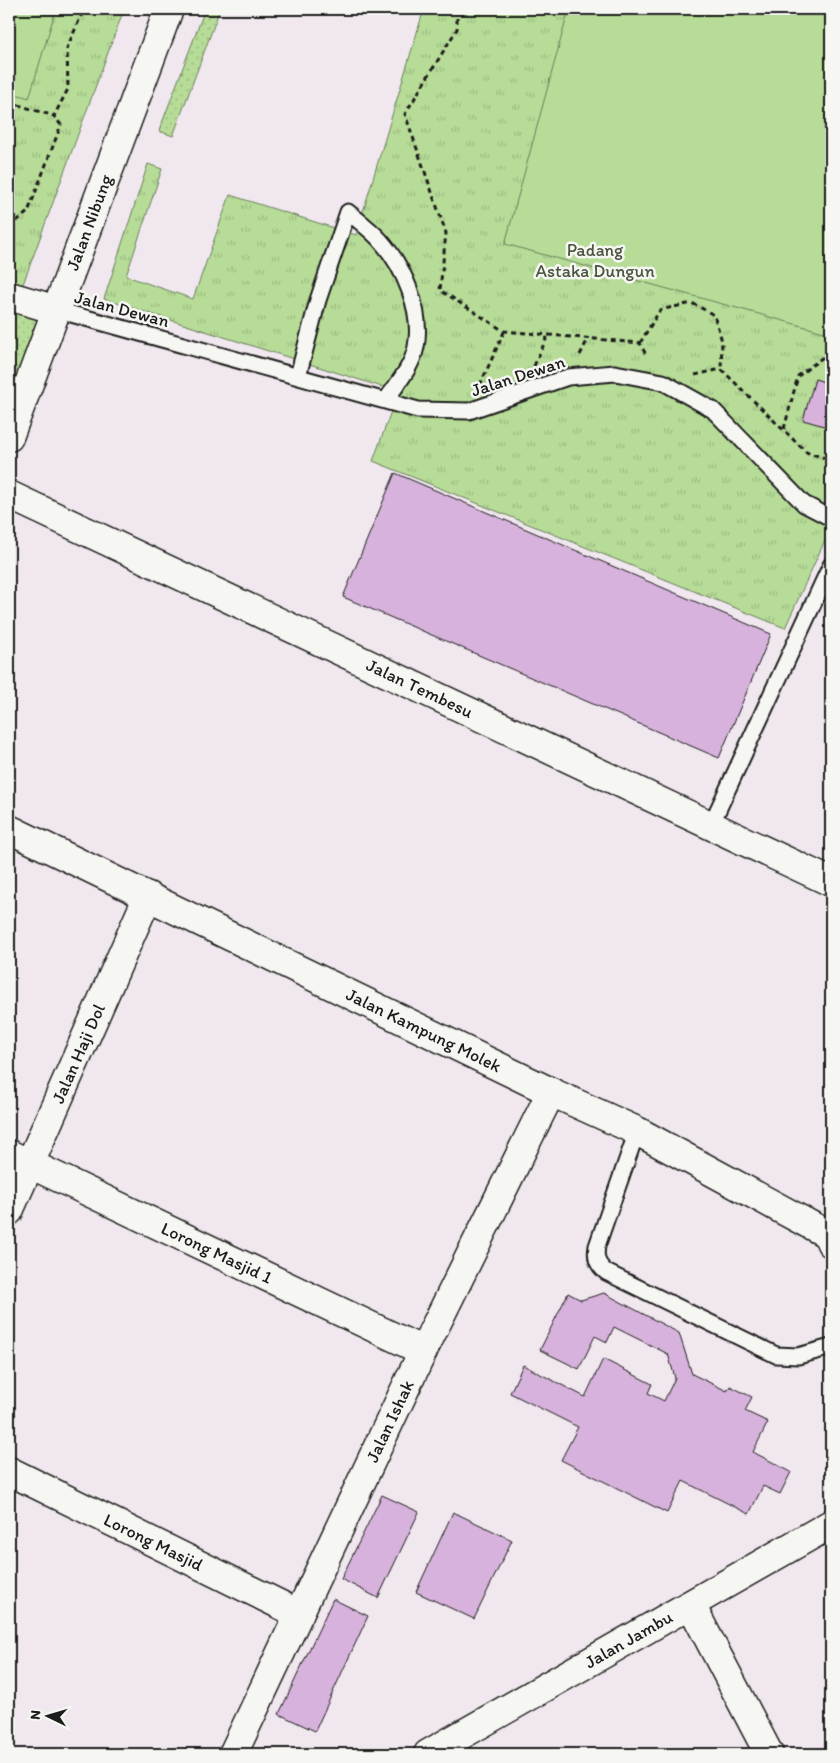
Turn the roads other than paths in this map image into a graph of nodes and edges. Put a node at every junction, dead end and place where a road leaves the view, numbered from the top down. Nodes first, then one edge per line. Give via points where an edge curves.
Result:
1 (170, 9) edge
2 (9, 296) edge
3 (58, 310) junction
4 (298, 376) junction
5 (386, 400) junction
6 (9, 437) edge
7 (9, 494) edge
8 (831, 518) edge
9 (831, 565) edge
10 (711, 825) junction
11 (9, 829) edge
12 (831, 882) edge
13 (148, 896) junction
14 (551, 1092) junction
15 (637, 1131) junction
16 (19, 1159) edge
17 (9, 1212) edge
18 (830, 1235) edge
19 (831, 1346) edge
20 (423, 1351) junction
21 (9, 1471) edge
22 (831, 1524) edge
23 (690, 1605) junction
24 (299, 1614) junction
25 (435, 1752) edge
26 (234, 1754) edge
27 (769, 1754) edge

1 - 3 street, Jalan Nibung
2 - 3 street
3 - 4 lane, Jalan Dewan
3 - 6 street, Jalan Nibung
4 - 5 lane, Jalan Dewan
4 - 5 lane via 318,300 348,212 380,241 406,278 415,310 416,347 407,370
5 - 8 lane, Jalan Dewan via 418,410 469,411 568,377 615,373 663,382 713,410 804,504
7 - 10 street, Jalan Tembesu
9 - 10 lane
10 - 12 street, Jalan Tembesu
11 - 13 street, Jalan Kampung Molek
13 - 14 street, Jalan Kampung Molek
13 - 16 street, Jalan Haji Dol
14 - 15 street, Jalan Kampung Molek
14 - 20 street, Jalan Ishak
15 - 18 street, Jalan Kampung Molek
15 - 19 lane via 597,1246 595,1256 599,1266 776,1355 798,1356
16 - 17 street, Jalan Haji Dol
16 - 20 street, Lorong Masjid 1
20 - 24 street, Jalan Ishak
21 - 24 street, Lorong Masjid
22 - 23 street, Jalan Jambu
23 - 25 street, Jalan Jambu
23 - 27 street
24 - 26 street, Jalan Ishak

